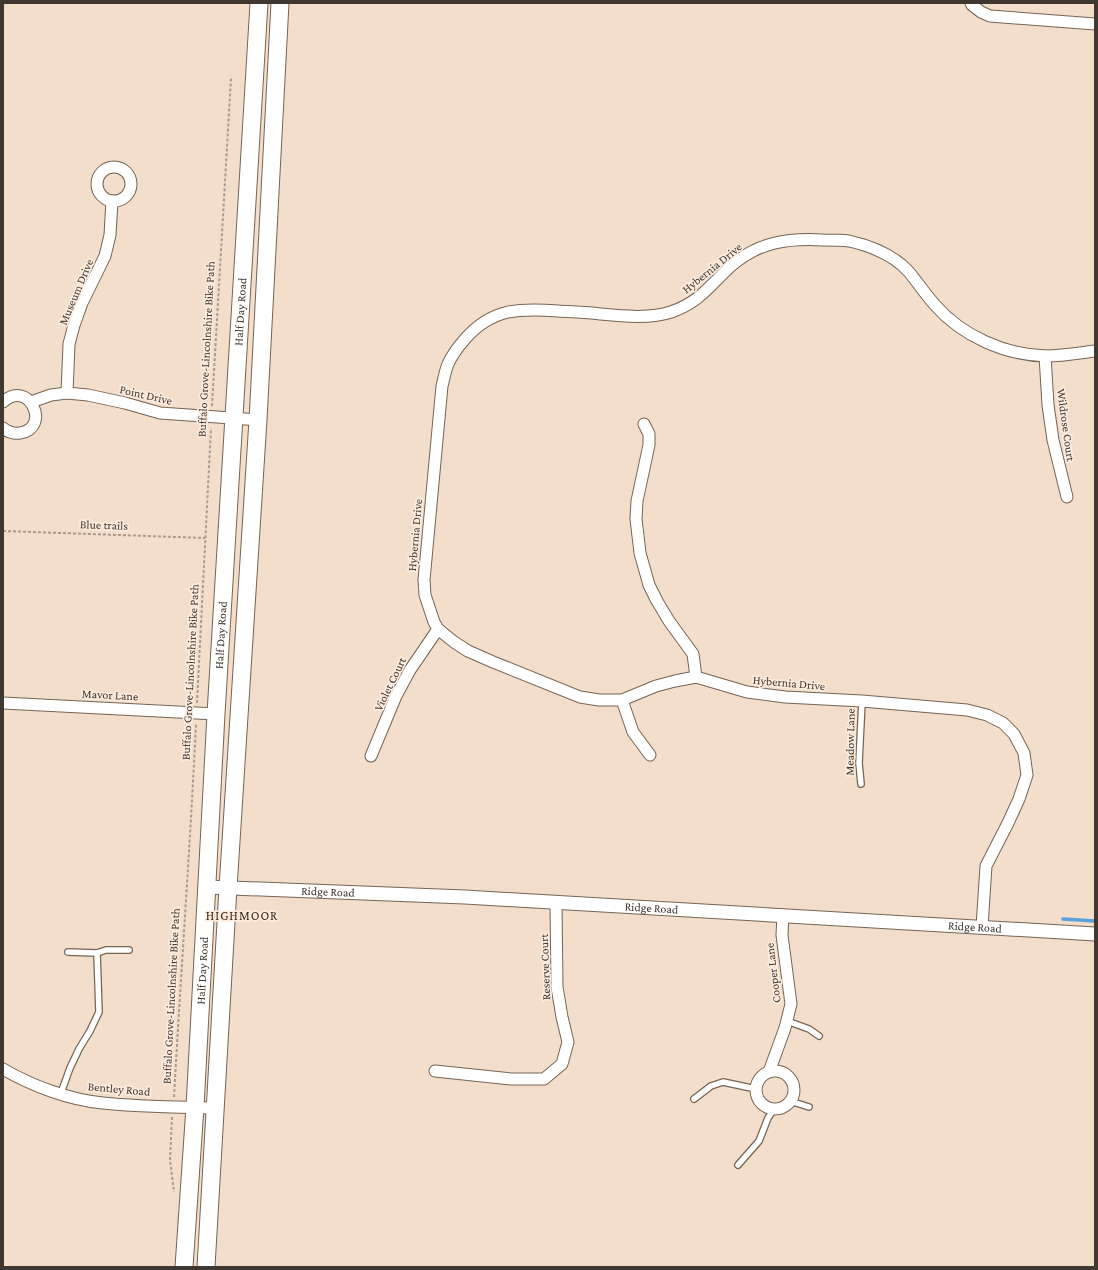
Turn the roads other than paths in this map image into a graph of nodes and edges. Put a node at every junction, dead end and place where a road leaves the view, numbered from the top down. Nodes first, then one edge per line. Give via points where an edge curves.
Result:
1 (259, 3) edge
2 (280, 3) edge
3 (971, 3) edge
4 (1095, 24) edge
5 (112, 201) dead end
6 (1095, 351) edge
7 (1045, 356) junction
8 (67, 393) junction
9 (3, 402) edge
10 (31, 402) junction
11 (234, 418) junction
12 (258, 420) junction
13 (644, 424) dead end
14 (3, 428) edge
15 (1067, 497) dead end
16 (438, 628) junction
17 (696, 677) junction
18 (622, 700) junction
19 (862, 701) junction
20 (3, 703) edge
21 (216, 714) junction
22 (650, 755) dead end
23 (372, 756) dead end
24 (861, 784) dead end
25 (207, 887) junction
26 (228, 888) junction
27 (556, 902) junction
28 (783, 915) junction
29 (982, 927) junction
30 (1095, 934) edge
31 (129, 950) dead end
32 (68, 952) dead end
33 (97, 953) junction
34 (787, 1021) junction
35 (819, 1036) dead end
36 (3, 1069) edge
37 (435, 1071) dead end
38 (769, 1072) junction
39 (756, 1089) junction
40 (60, 1093) junction
41 (694, 1099) dead end
42 (790, 1101) junction
43 (195, 1107) junction
44 (809, 1107) dead end
45 (216, 1108) junction
46 (774, 1109) junction
47 (738, 1165) dead end
48 (184, 1267) edge
49 (206, 1267) edge

1 - 11 main road, Half Day Road
2 - 12 main road, Half Day Road
3 - 4 street via 990,16
5 - 8 street, Museum Drive via 110,235 105,256 82,303 69,344
6 - 7 street, Hybernia Drive
7 - 15 street, Wildrose Court via 1053,440
7 - 16 street, Hybernia Drive via 995,346 956,325 935,306 907,271 889,256 868,246 847,241 801,238 760,248 744,255 702,296 671,312 620,316 526,309 497,316 473,329 455,350 442,386 424,580 425,595
8 - 10 street, Point Drive
8 - 11 street, Point Drive via 88,395 160,413
9 - 10 street via 9,397 23,396
10 - 14 street via 36,415 30,428 18,434
11 - 12 street, Point Drive
11 - 21 main road, Half Day Road
12 - 26 main road, Half Day Road
13 - 17 street via 649,434 649,445 637,501 636,519 640,553 649,585 657,601 668,621 693,654
16 - 18 street, Hybernia Drive via 468,651 580,697
16 - 23 street, Violet Court via 423,648 396,696
17 - 18 street, Hybernia Drive via 656,686
17 - 19 street, Hybernia Drive via 755,693
18 - 22 street via 633,732
19 - 24 lane, Meadow Lane via 859,763
19 - 29 street, Hybernia Drive via 967,710 987,715 1003,723 1014,734 1024,753 1027,775 1008,824 986,866
20 - 21 street, Mavor Lane
21 - 25 main road, Half Day Road
25 - 26 street, Ridge Road
25 - 43 main road, Half Day Road
26 - 27 street, Ridge Road
26 - 45 main road, Half Day Road
27 - 28 street, Ridge Road
27 - 37 street, Reserve Court via 557,986 568,1042 562,1064 544,1079 511,1079
28 - 29 street, Ridge Road
28 - 34 street, Cooper Lane via 782,935 791,1004
29 - 30 street, Ridge Road
31 - 33 lane via 106,950
32 - 33 lane
33 - 40 lane via 100,1012 79,1049
34 - 35 lane via 809,1028
34 - 38 street, Cooper Lane
36 - 40 street, Bentley Road via 34,1085
38 - 39 street, Cooper Lane via 760,1078
38 - 42 street via 781,1072 791,1078 794,1090
39 - 41 lane via 723,1082 711,1086
39 - 46 street via 763,1105
40 - 43 street, Bentley Road via 102,1103
42 - 44 lane
42 - 46 street via 781,1108
43 - 45 street, Bentley Road
43 - 48 main road, Half Day Road
45 - 49 main road, Half Day Road
46 - 47 lane via 759,1141

